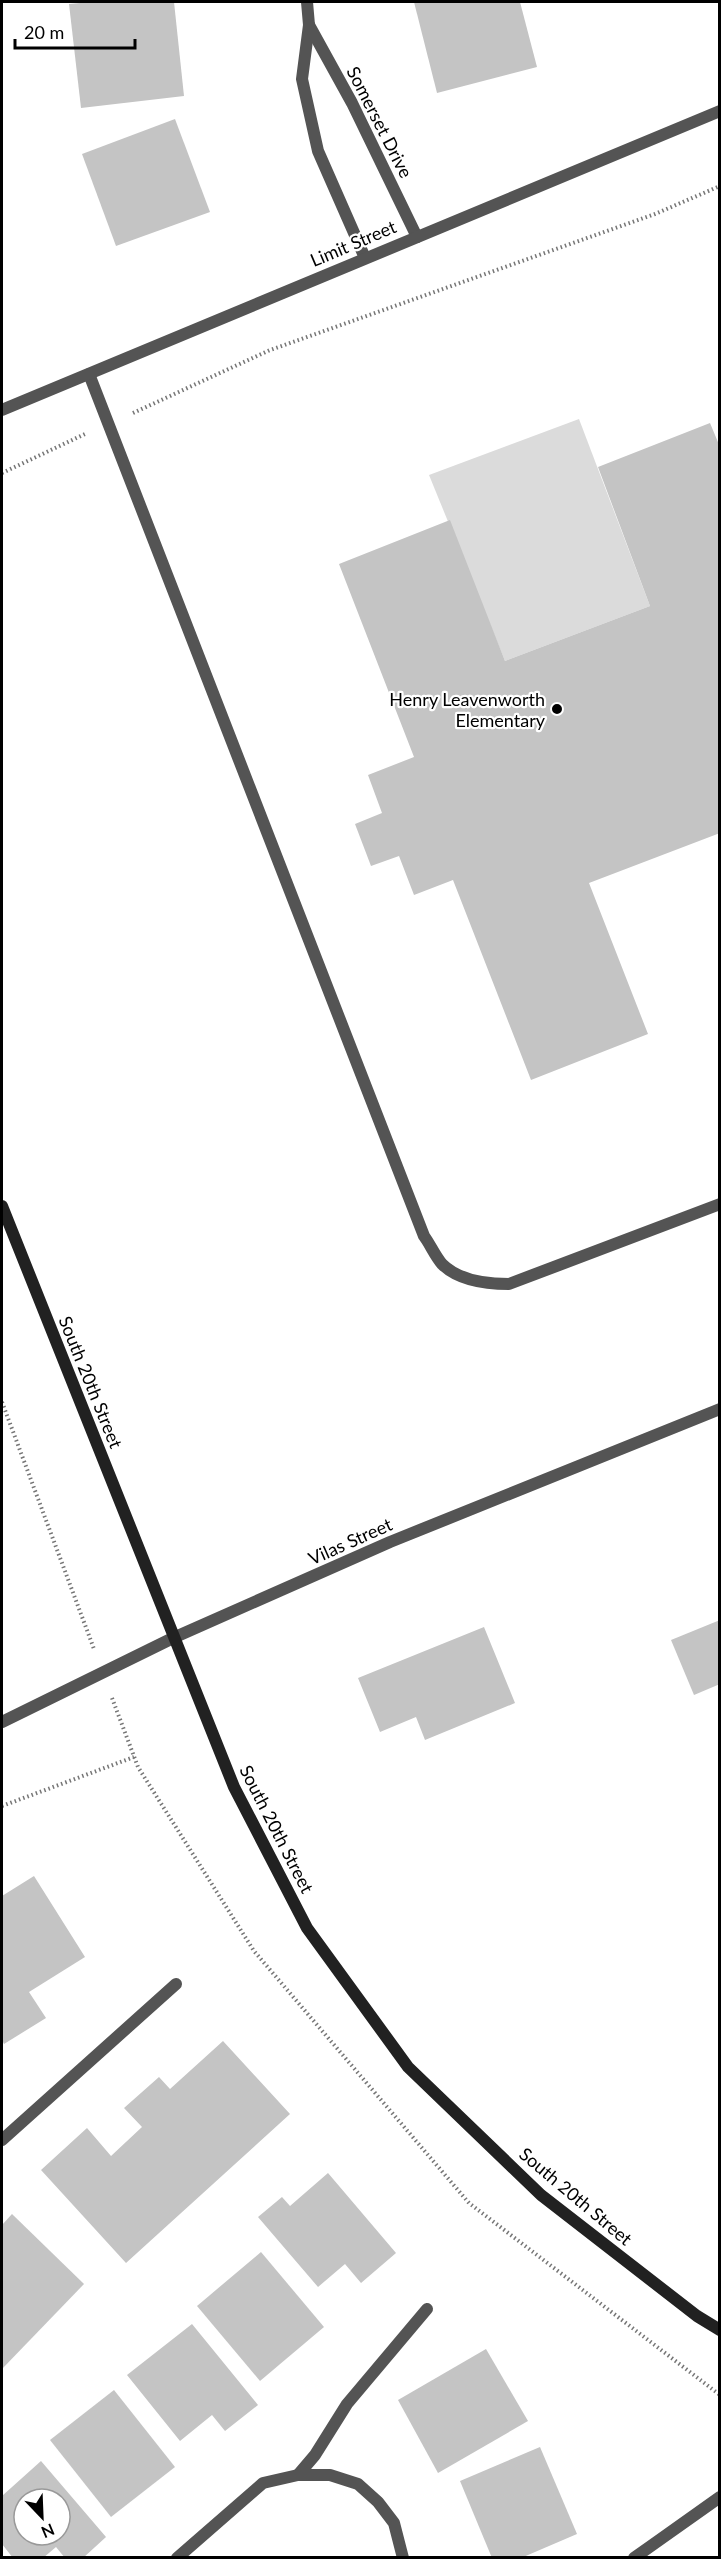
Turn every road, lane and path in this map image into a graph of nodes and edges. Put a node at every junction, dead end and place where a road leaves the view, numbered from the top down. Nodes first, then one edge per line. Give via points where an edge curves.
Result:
1 (307, 2) edge
2 (309, 25) junction
3 (720, 111) edge
4 (720, 186) edge
5 (417, 237) junction
6 (365, 258) junction
7 (89, 374) junction
8 (2, 410) edge
9 (108, 424) junction
10 (2, 473) edge
11 (720, 1204) edge
12 (2, 1206) edge
13 (720, 1409) edge
14 (173, 1638) junction
15 (2, 1722) edge
16 (134, 1757) dead end
17 (2, 1806) edge
18 (176, 1984) dead end
19 (2, 2140) edge
20 (427, 2309) dead end
21 (720, 2330) edge
22 (298, 2475) junction
23 (720, 2497) edge
24 (177, 2558) edge
25 (403, 2558) edge
26 (634, 2558) edge

1 - 2 street, Somerset Drive
2 - 5 street, Somerset Drive
2 - 6 street, Somerset Drive via 302,79 318,151
3 - 5 street, Limit Street
4 - 9 path via 655,214 270,350
5 - 6 street, Limit Street
6 - 7 street, Limit Street
7 - 8 street, Limit Street
7 - 9 street
9 - 10 path
9 - 11 street via 424,1236 442,1263 459,1275 487,1284 508,1284
12 - 14 main road, South 20th Street
13 - 14 street, Vilas Street via 390,1542
14 - 15 street, Vilas Street
14 - 21 main road, South 20th Street via 234,1787 307,1928 408,2067 541,2196
16 - 17 path
18 - 19 street
20 - 22 street via 347,2404
22 - 24 street via 263,2483
22 - 25 street via 330,2475 358,2484 394,2523
23 - 26 street

